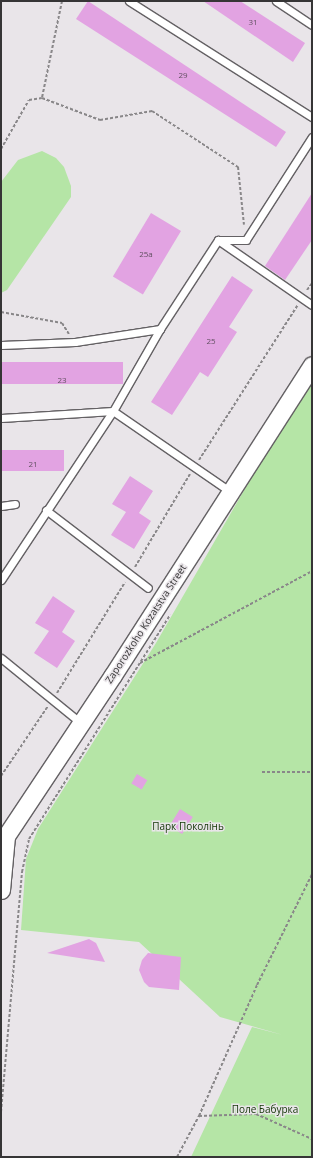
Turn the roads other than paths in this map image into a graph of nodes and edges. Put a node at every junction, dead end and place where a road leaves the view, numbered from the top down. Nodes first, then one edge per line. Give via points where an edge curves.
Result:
1 (129, 1) edge
2 (276, 1) edge
3 (312, 25) edge
4 (312, 117) edge
5 (312, 136) edge
6 (218, 240) junction
7 (312, 305) edge
8 (160, 329) junction
9 (1, 345) edge
10 (312, 365) edge
11 (113, 411) junction
12 (1, 418) edge
13 (231, 492) junction
14 (15, 504) dead end
15 (1, 506) edge
16 (46, 510) junction
17 (1, 580) edge
18 (148, 588) dead end
19 (1, 658) edge
20 (81, 723) junction
21 (3, 835) edge
22 (1, 890) edge

1 - 4 lane
2 - 3 lane
5 - 6 lane via 246,240
6 - 7 lane
6 - 8 lane
8 - 9 lane via 75,342
8 - 11 lane
10 - 13 street, Zaporozkoho Kozatstva Street
11 - 12 lane
11 - 13 lane
11 - 16 lane
13 - 20 street, Zaporozkoho Kozatstva Street
14 - 15 lane
16 - 17 lane
16 - 18 lane
19 - 20 lane
20 - 21 street, Zaporozkoho Kozatstva Street
21 - 22 street, Zaporozkoho Kozatstva Street

